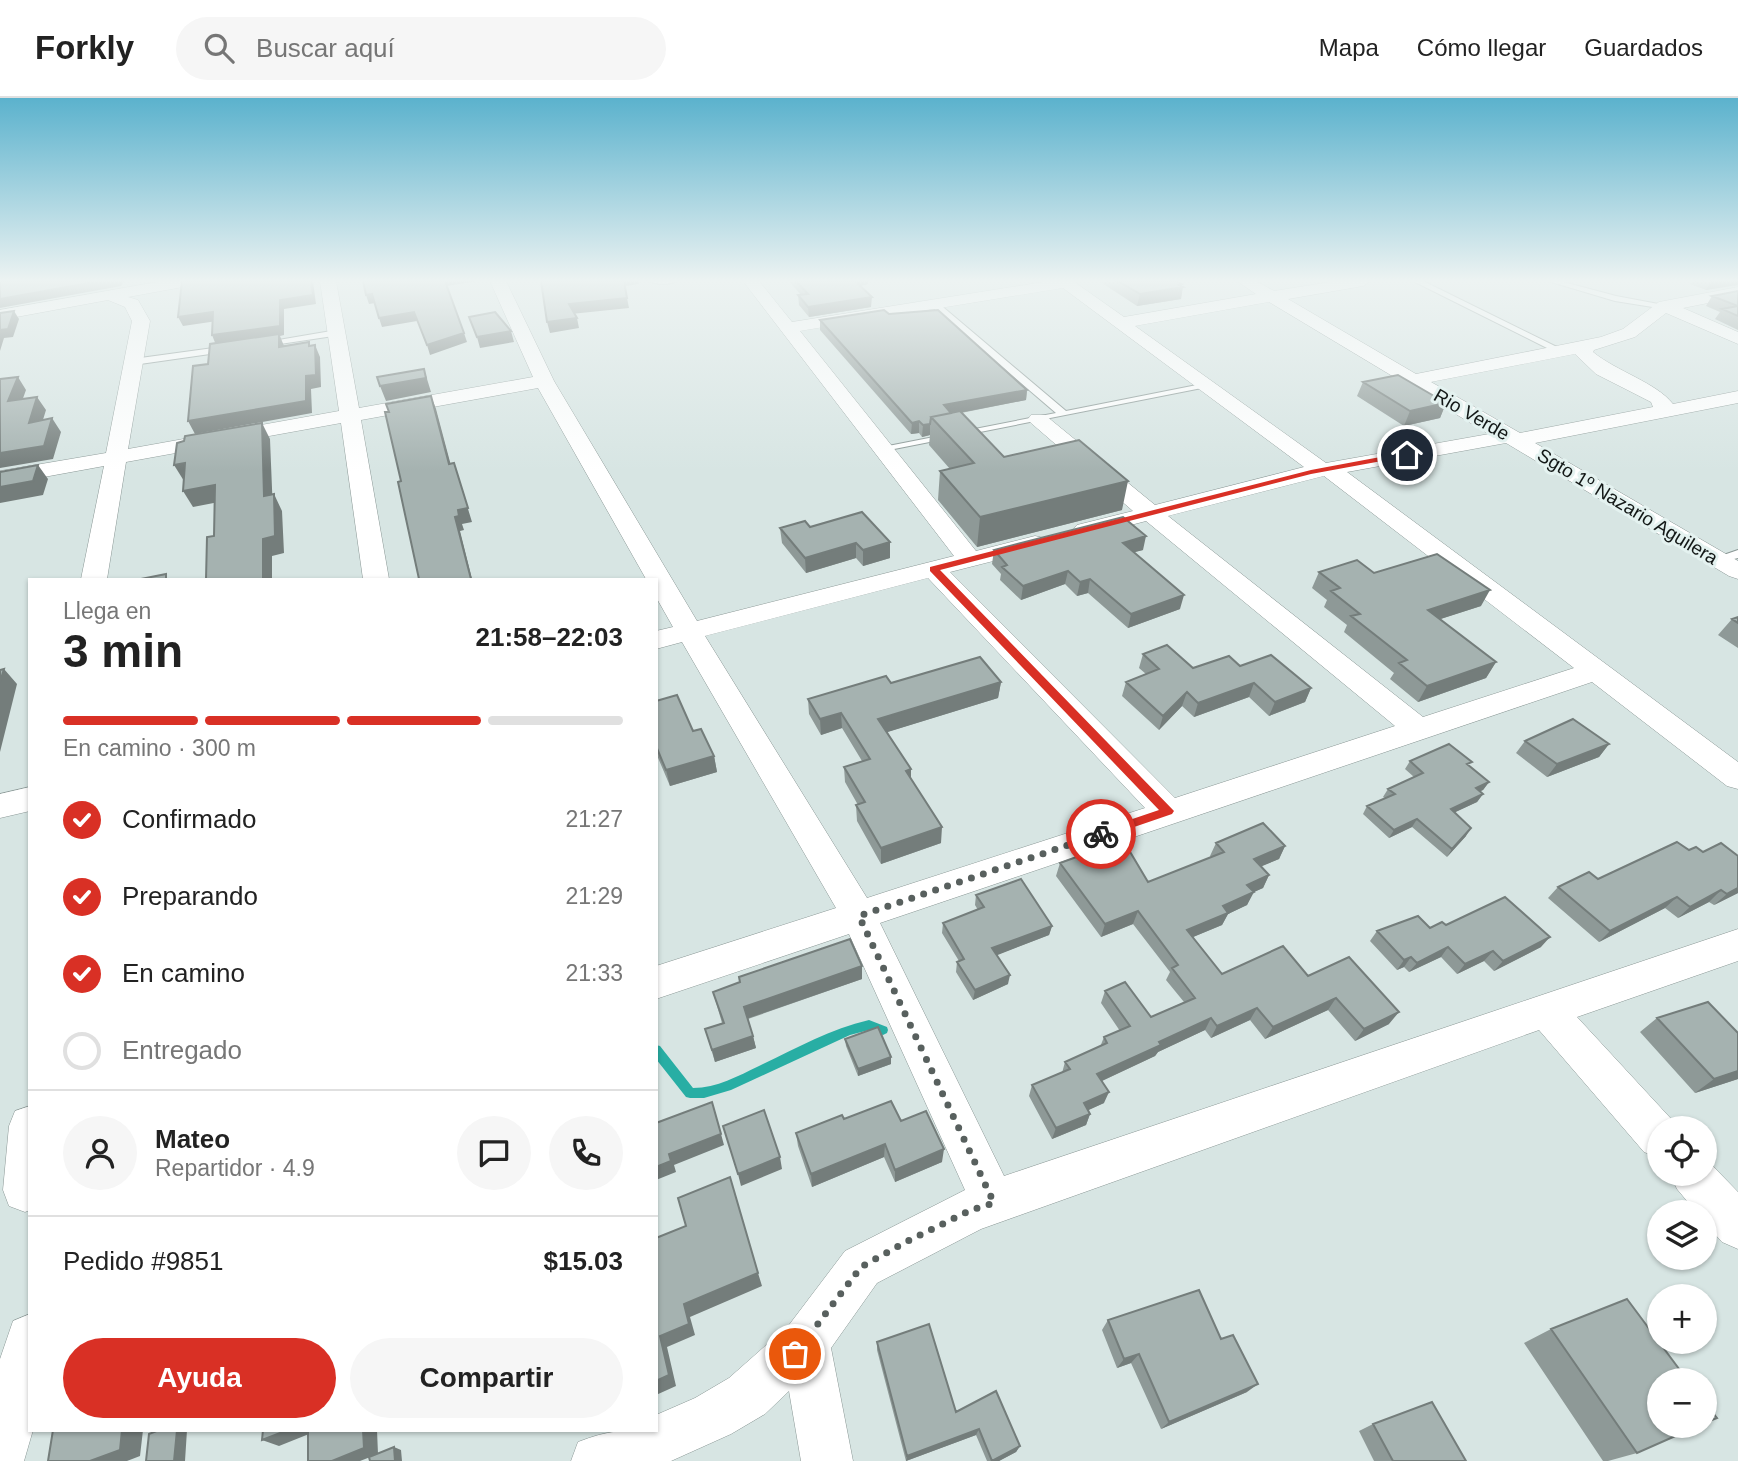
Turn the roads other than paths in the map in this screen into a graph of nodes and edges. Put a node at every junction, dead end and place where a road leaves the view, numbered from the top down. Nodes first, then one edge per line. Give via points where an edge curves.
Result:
1 (136, 345) edge
2 (339, 345) edge
3 (527, 345) edge
4 (801, 345) edge
5 (982, 345) edge
6 (1150, 345) edge
7 (1353, 345) edge
8 (1547, 345) edge
9 (1590, 345) edge
10 (1585, 346) junction
11 (242, 347) edge
12 (1560, 351) junction
13 (133, 362) junction
14 (1413, 380) junction
15 (544, 381) junction
16 (1207, 386) junction
17 (1738, 397) edge
18 (1662, 413) junction
19 (350, 415) junction
20 (1064, 415) junction
21 (1038, 419) junction
22 (1514, 438) junction
23 (883, 450) junction
24 (116, 457) junction
25 (1325, 469) junction
26 (0, 478) edge
27 (1150, 513) junction
28 (970, 559) junction
29 (1731, 562) edge
30 (933, 569) junction
31 (94, 578) edge
32 (376, 578) edge
33 (644, 578) edge
34 (658, 606) edge
35 (673, 636) edge
36 (1595, 671) junction
37 (1418, 729) junction
38 (1738, 778) edge
39 (28, 799) edge
40 (0, 806) edge
41 (1168, 811) junction
42 (859, 916) junction
43 (1738, 945) edge
44 (658, 982) edge
45 (1546, 1010) junction
46 (1647, 1124) edge
47 (28, 1137) edge
48 (1703, 1186) edge
49 (18, 1192) edge
50 (994, 1203) junction
51 (1738, 1226) edge
52 (806, 1342) junction
53 (28, 1346) edge
54 (0, 1457) edge
55 (597, 1461) edge
56 (827, 1461) edge

1 - 13 street
2 - 19 street
3 - 15 street
4 - 23 street
5 - 20 lane
6 - 16 street
7 - 14 street, Rio Verde
8 - 12 lane
9 - 10 street
10 - 12 street
10 - 18 street via 1584,354 1593,364 1658,398 1664,405
11 - 13 lane
12 - 14 street
13 - 24 street
14 - 22 street, Rio Verde
15 - 19 street
15 - 33 street
16 - 20 lane
16 - 25 street
17 - 18 street
18 - 22 street
19 - 24 street
19 - 32 street
20 - 21 lane
21 - 23 lane
21 - 27 street
22 - 25 street
22 - 29 street, Sgto 1º Nazario Aguilera
23 - 28 street
24 - 26 street
24 - 31 street
25 - 27 street
25 - 36 street
27 - 28 street
27 - 37 street
28 - 30 street
30 - 35 street
30 - 41 street
34 - 35 street
35 - 42 street
36 - 37 street
36 - 38 street
37 - 41 street
39 - 40 street
41 - 42 street
42 - 44 street
42 - 50 street
43 - 45 street
45 - 46 street
45 - 50 street
47 - 49 street
48 - 51 street
50 - 52 street via 971,1210 861,1267
52 - 55 street via 747,1396 713,1416
52 - 56 street
53 - 54 street

